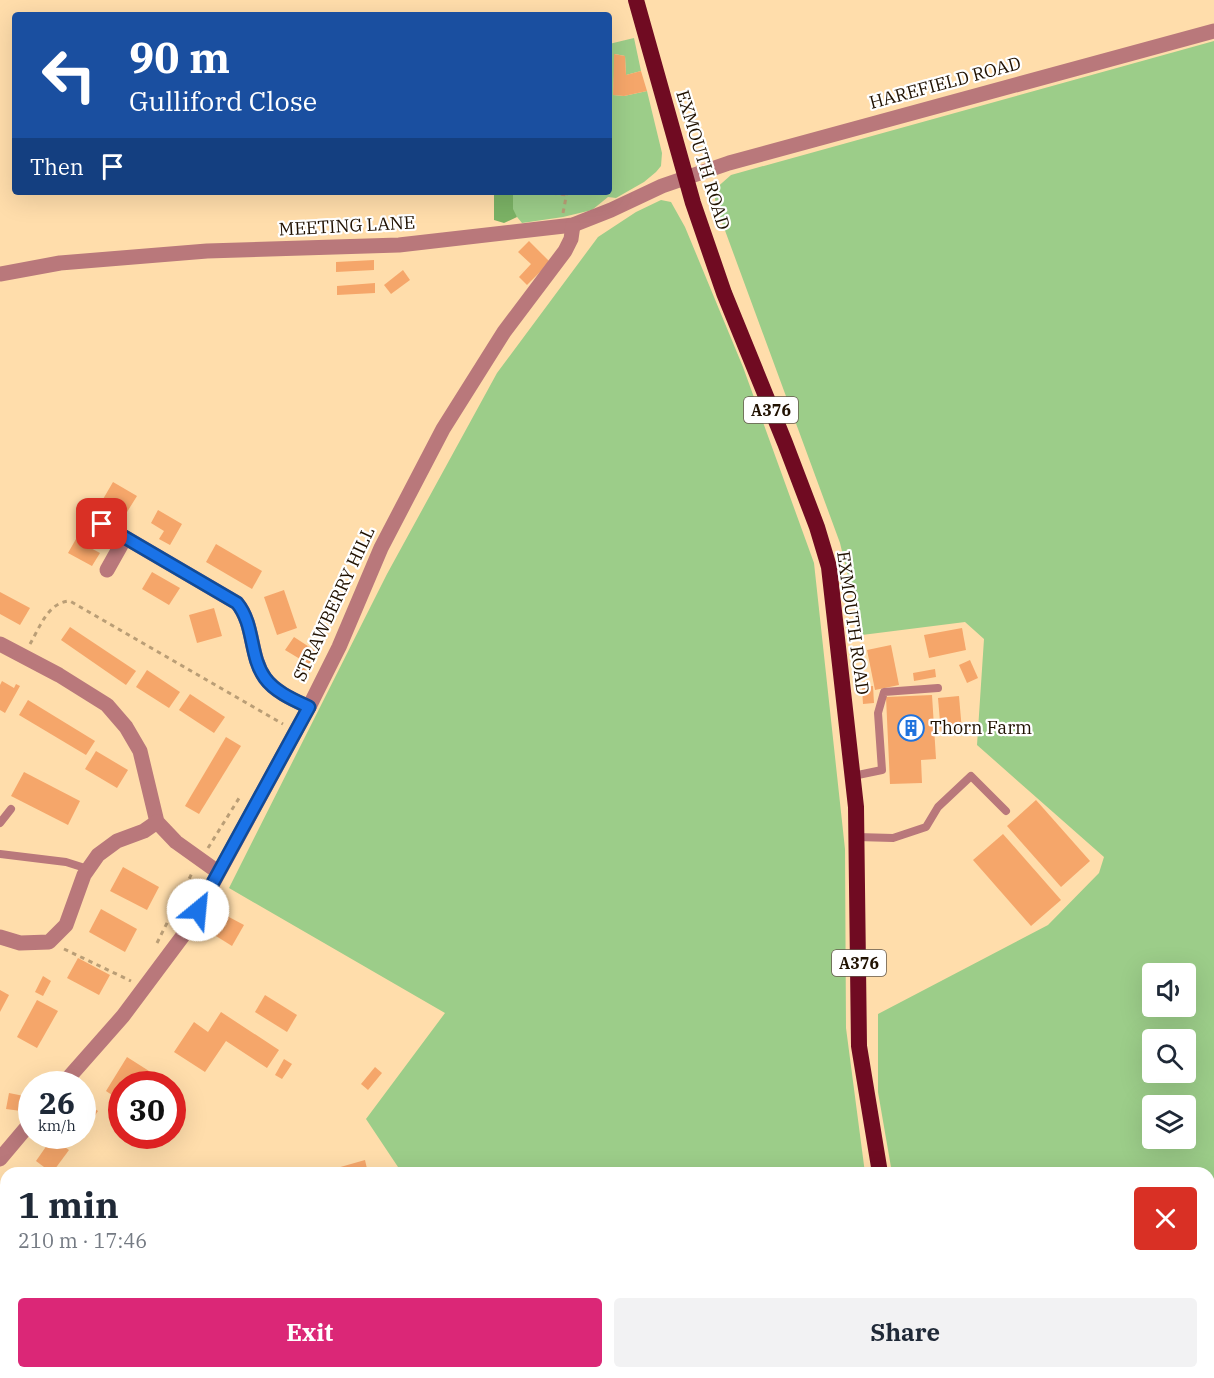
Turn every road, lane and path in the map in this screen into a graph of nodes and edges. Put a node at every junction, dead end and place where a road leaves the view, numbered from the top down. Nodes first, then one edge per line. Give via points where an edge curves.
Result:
1 (636, 0) edge
2 (1214, 31) edge
3 (687, 176) junction
4 (573, 225) junction
5 (0, 274) edge
6 (102, 524) dead end
7 (125, 538) junction
8 (107, 570) dead end
9 (0, 644) edge
10 (22, 656) junction
11 (938, 688) dead end
12 (309, 707) junction
13 (296, 732) junction
14 (853, 776) junction
15 (11, 809) dead end
16 (1006, 811) dead end
17 (157, 822) junction
18 (0, 823) edge
19 (857, 837) junction
20 (0, 854) edge
21 (88, 869) junction
22 (218, 872) junction
23 (0, 937) edge
24 (49, 942) junction
25 (145, 989) junction
26 (74, 1071) edge
27 (18, 1137) edge
28 (0, 1157) edge
29 (879, 1167) edge

1 - 3 highway, EXMOUTH ROAD / A376
2 - 3 street, HAREFIELD ROAD
3 - 4 street, MEETING LANE
3 - 14 highway, EXMOUTH ROAD / A376 via 724,293 817,527 829,567
4 - 5 street, MEETING LANE via 399,245 207,251 60,263
4 - 12 street, STRAWBERRY HILL via 565,251 504,332 443,429 381,548
6 - 7 street
7 - 8 street
7 - 12 street via 237,603 248,622 266,680
9 - 10 street
10 - 13 path via 51,608 61,601 70,601
10 - 17 street via 107,705 126,727 140,751
11 - 14 lane via 884,692 878,713 882,770
12 - 13 street, STRAWBERRY HILL
13 - 22 street, STRAWBERRY HILL
14 - 19 highway, EXMOUTH ROAD / A376
15 - 18 lane
16 - 19 lane via 971,776 938,807 926,827 893,838
17 - 21 street via 117,841 98,855
17 - 22 street via 176,842
19 - 29 highway, EXMOUTH ROAD / A376 via 860,1046
20 - 21 lane via 66,862
21 - 24 street via 66,925
22 - 25 street, STRAWBERRY HILL via 188,929
23 - 24 street via 20,943
24 - 25 path
25 - 26 street, STRAWBERRY HILL
27 - 28 street

